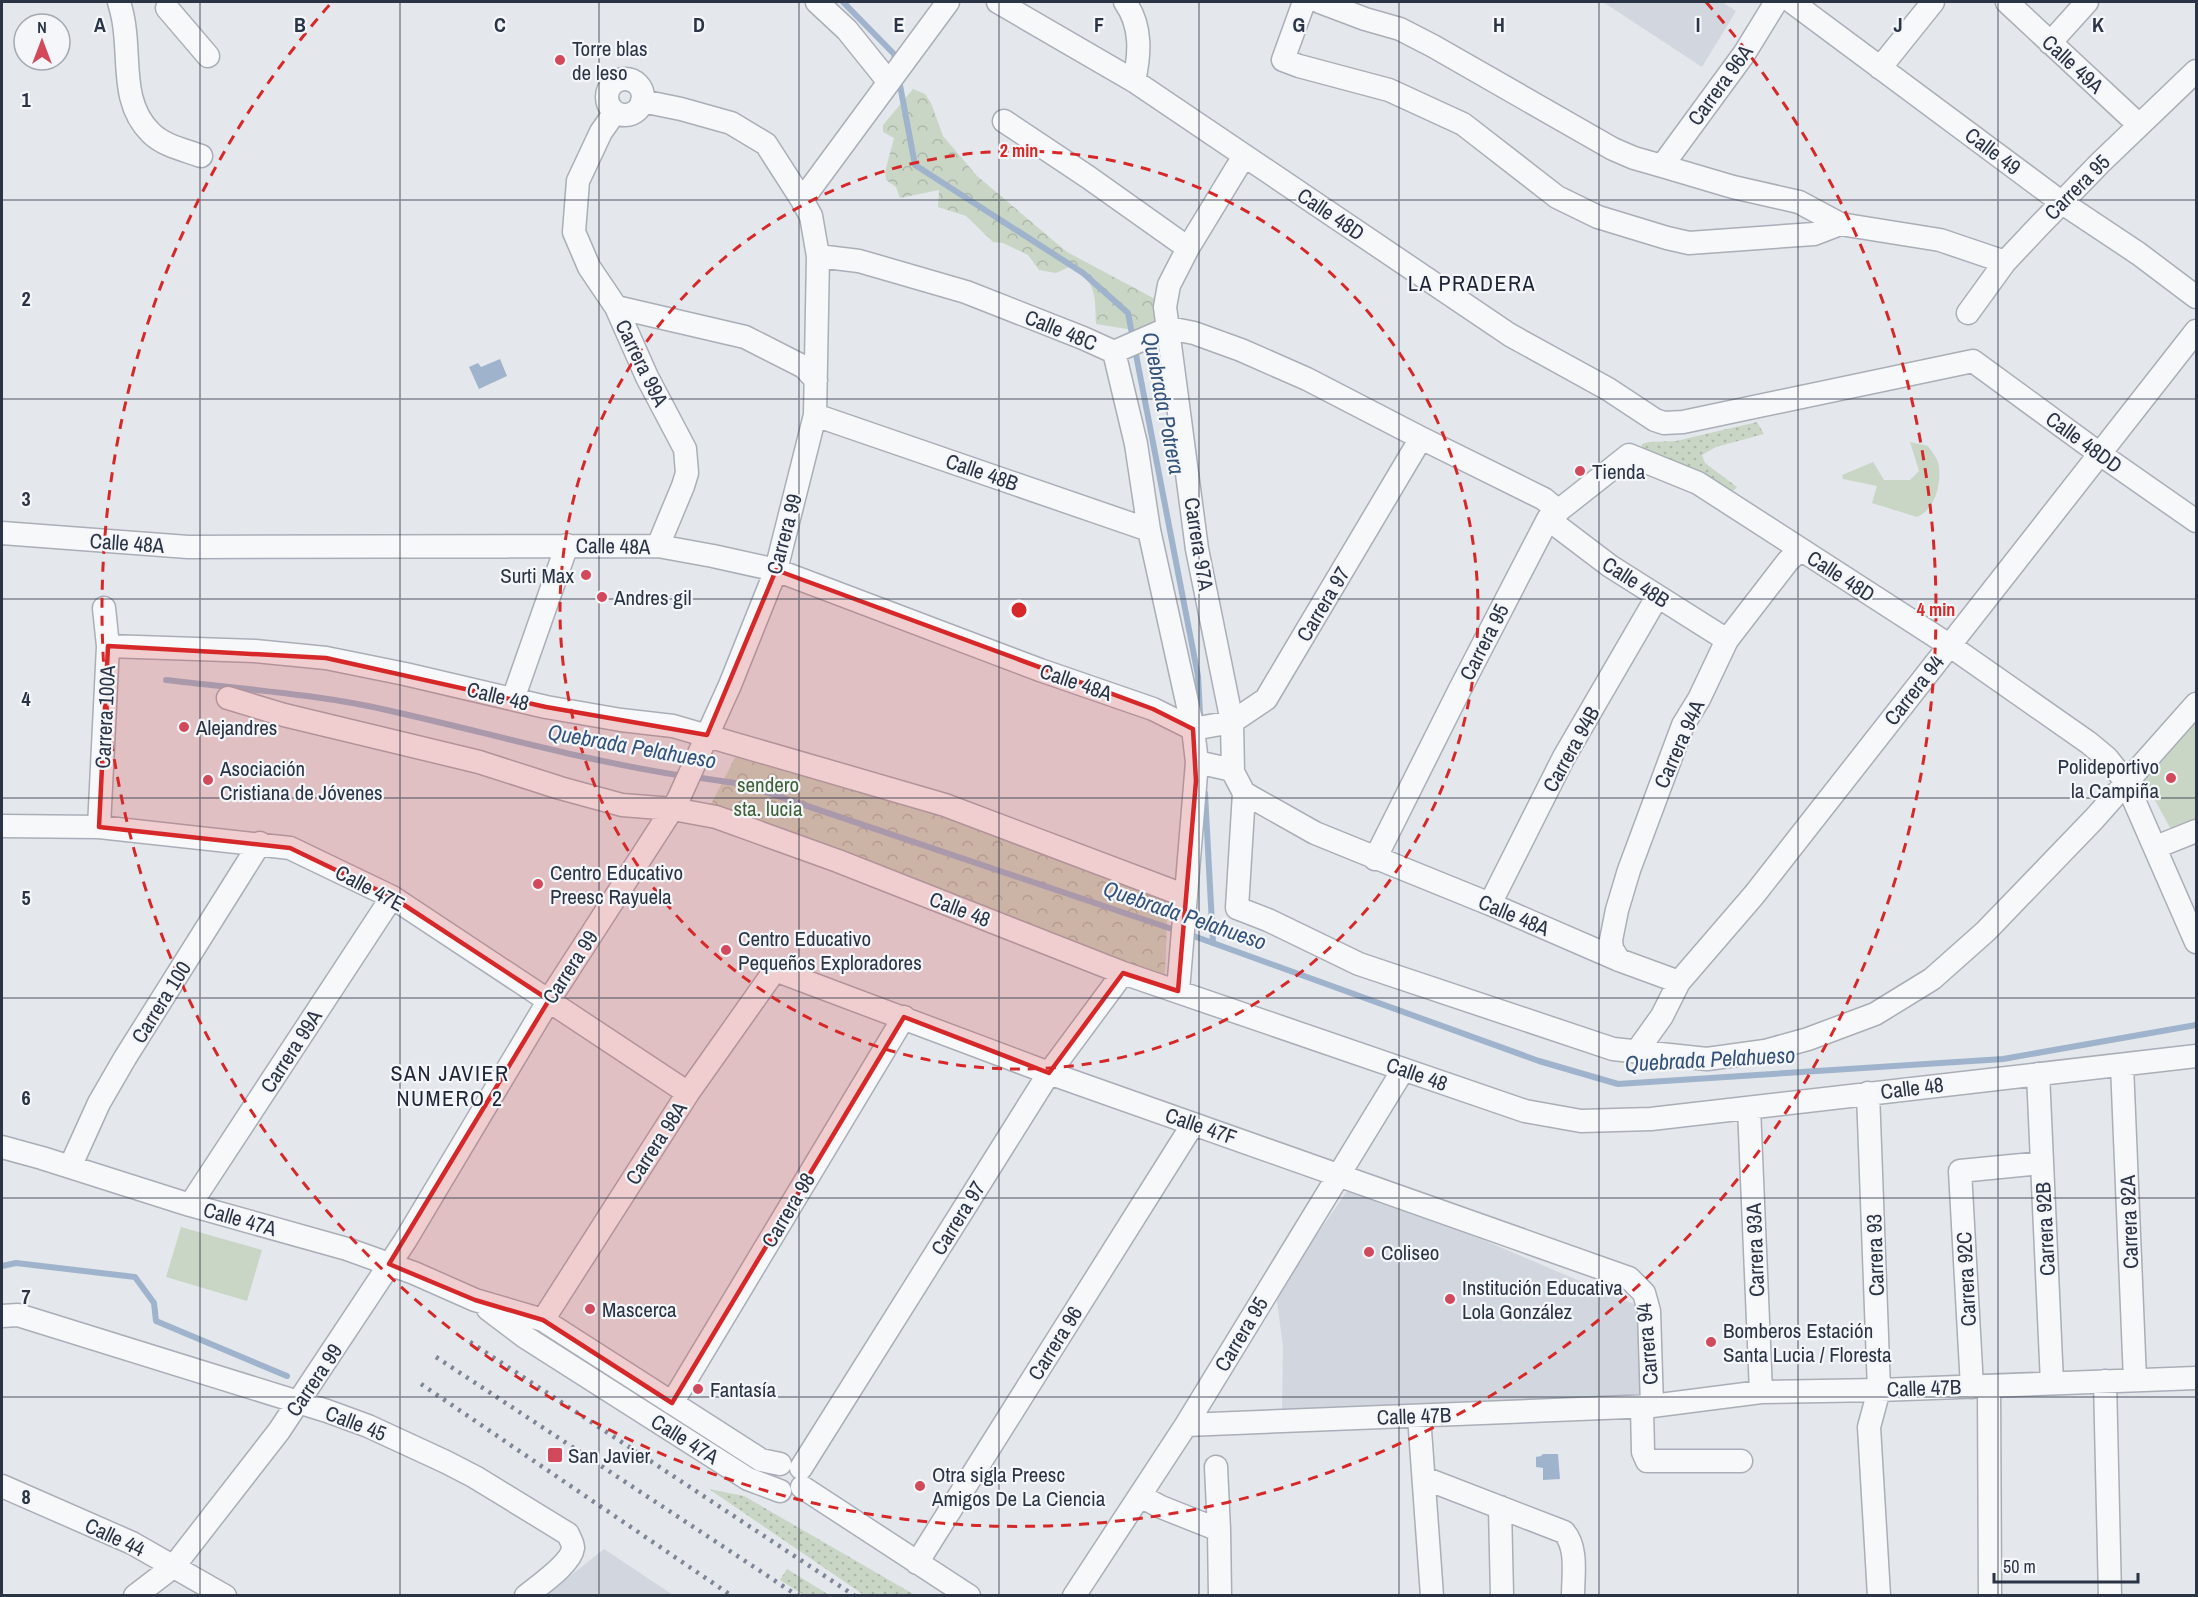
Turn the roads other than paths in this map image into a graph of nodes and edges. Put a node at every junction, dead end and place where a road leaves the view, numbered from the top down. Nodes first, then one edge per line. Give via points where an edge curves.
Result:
1 (119, 2) edge
2 (816, 2) edge
3 (948, 2) edge
4 (998, 2) edge
5 (1125, 2) edge
6 (1304, 2) edge
7 (1320, 2) edge
8 (1776, 2) edge
9 (1792, 2) edge
10 (1933, 2) edge
11 (2007, 2) edge
12 (2087, 2) edge
13 (162, 4) edge
14 (2050, 43) junction
15 (208, 56) dead end
16 (1880, 68) junction
17 (2196, 71) edge
18 (890, 80) junction
19 (1134, 81) junction
20 (642, 101) junction
21 (615, 112) junction
22 (1004, 121) dead end
23 (2139, 125) junction
24 (201, 156) dead end
25 (1244, 156) junction
26 (1662, 166) junction
27 (802, 200) junction
28 (2061, 202) junction
29 (1840, 224) junction
30 (1188, 248) junction
31 (818, 256) junction
32 (2005, 262) junction
33 (2196, 297) edge
34 (616, 307) junction
35 (1968, 313) dead end
36 (1164, 330) junction
37 (2196, 331) edge
38 (1116, 351) junction
39 (2188, 357) edge
40 (1973, 361) joint
41 (816, 380) junction
42 (815, 415) junction
43 (1421, 438) junction
44 (2100, 454) junction
45 (1629, 455) joint
46 (1553, 514) junction
47 (2196, 521) edge
48 (1149, 530) junction
49 (2, 533) edge
50 (567, 545) junction
51 (658, 546) junction
52 (1800, 550) junction
53 (776, 570) junction
54 (1657, 597) junction
55 (104, 608) dead end
56 (1728, 640) junction
57 (1949, 645) junction
58 (108, 646) junction
59 (228, 698) dead end
60 (513, 699) junction
61 (2196, 704) edge
62 (1230, 722) junction
63 (1195, 729) junction
64 (704, 741) junction
65 (1199, 763) junction
66 (1230, 771) junction
67 (2126, 782) junction
68 (1244, 793) junction
69 (675, 804) junction
70 (2, 826) edge
71 (99, 827) junction
72 (2196, 831) edge
73 (260, 843) junction
74 (2156, 847) junction
75 (1376, 859) junction
76 (392, 897) junction
77 (1490, 904) junction
78 (1185, 905) junction
79 (2196, 942) edge
80 (1619, 960) junction
81 (775, 970) joint
82 (1123, 973) junction
83 (1679, 982) junction
84 (1178, 991) junction
85 (549, 1000) junction
86 (904, 1017) junction
87 (1637, 1051) junction
88 (2196, 1056) edge
89 (2122, 1065) junction
90 (1403, 1070) junction
91 (1049, 1073) junction
92 (2038, 1074) junction
93 (688, 1093) junction
94 (1868, 1093) junction
95 (1749, 1108) junction
96 (1193, 1124) junction
97 (2, 1147) edge
98 (2042, 1163) junction
99 (70, 1167) junction
100 (1338, 1174) junction
101 (190, 1205) junction
102 (389, 1264) junction
103 (1629, 1278) joint
104 (475, 1299) junction
105 (2, 1316) edge
106 (543, 1320) junction
107 (2196, 1378) edge
108 (2135, 1380) junction
109 (2105, 1381) junction
110 (2052, 1383) junction
111 (1981, 1387) junction
112 (1879, 1390) junction
113 (1761, 1392) junction
114 (299, 1402) junction
115 (672, 1404) junction
116 (1647, 1406) junction
117 (1419, 1416) junction
118 (1186, 1425) junction
119 (1741, 1461) dead end
120 (1216, 1467) dead end
121 (791, 1477) junction
122 (1424, 1478) junction
123 (2, 1486) edge
124 (1140, 1496) junction
125 (1500, 1508) junction
126 (1219, 1530) junction
127 (917, 1563) junction
128 (174, 1566) junction
129 (135, 1596) edge
130 (225, 1596) edge
131 (526, 1596) edge
132 (969, 1596) edge
133 (1074, 1596) edge
134 (1220, 1596) edge
135 (1432, 1596) edge
136 (1502, 1596) edge
137 (1573, 1596) edge
138 (1878, 1596) edge
139 (1990, 1596) edge
140 (2110, 1596) edge

1 - 24 street via 130,93 137,114 151,134
2 - 18 street via 847,30
3 - 18 street
4 - 19 street, Calle 48D
5 - 19 street via 1134,17 1139,41
6 - 29 street via 1283,60 1389,90 1463,124 1557,197 1598,217 1689,243 1814,234
7 - 26 street via 1400,29 1613,149
8 - 26 street, Carrera 96A via 1744,54
9 - 16 street, Calle 49
10 - 16 street
11 - 14 street, Calle 49A
12 - 14 street
13 - 15 street
14 - 23 street, Calle 49A
16 - 28 street, Calle 49
17 - 23 street, Carrera 95
18 - 27 street
19 - 25 street, Calle 48D
20 - 21 street via 634,112
20 - 21 street via 634,82 621,80 610,87 608,94
20 - 27 street via 731,123 766,144
21 - 34 street, Carrera 99A via 578,181 574,232 590,267
22 - 30 street
23 - 28 street, Carrera 95
25 - 30 street, Carrera 97A
25 - 40 street, Calle 48D via 1510,335 1664,423
26 - 29 street via 1799,202
27 - 31 street via 811,216
28 - 32 street, Carrera 95
28 - 33 street, Calle 49
29 - 32 street via 1940,240
30 - 36 street, Carrera 97A via 1169,285
31 - 38 street, Calle 48C via 859,261 966,292
31 - 41 street, Carrera 99
32 - 35 street, Carrera 95
34 - 41 street via 745,337 804,367
34 - 51 street, Carrera 99A via 646,377 681,440 687,461 677,503
36 - 38 street, Calle 48C
36 - 43 street via 1194,333 1241,350
36 - 62 street, Carrera 97A via 1197,549
37 - 39 street, Carrera 94
38 - 48 street
39 - 44 street, Carrera 94
40 - 44 street, Calle 48DD
41 - 42 street, Carrera 99
42 - 48 street, Calle 48B
42 - 53 street, Carrera 99
43 - 46 street via 1545,499
43 - 62 street, Carrera 97 via 1266,699
44 - 47 street, Calle 48DD
44 - 57 street, Carrera 94
45 - 46 street, Carrera 95
45 - 52 street, Calle 48D via 1698,483
46 - 54 street, Calle 48B via 1610,566
46 - 75 street, Carrera 95
48 - 63 street
49 - 50 street, Calle 48A via 188,547
50 - 51 street, Calle 48A
50 - 60 street
51 - 53 street, Calle 48A
52 - 56 street, Carrera 94A
52 - 57 street, Calle 48D
53 - 63 street, Calle 48A via 1153,709
53 - 64 street, Carrera 99
54 - 56 street, Calle 48B
54 - 77 street, Carrera 94B via 1564,758
55 - 58 street, Carrera 100A
56 - 80 street, Carrera 94A via 1683,725 1629,870 1611,940
57 - 67 street, Calle 48D via 2089,743
57 - 83 street, Carrera 94 via 1754,895
58 - 60 street, Calle 48 via 255,651 326,658
58 - 71 street, Carrera 100A
59 - 69 street, Calle 48 via 479,762 622,805
60 - 64 street, Calle 48 via 588,715 673,726
61 - 67 street
62 - 63 street, Carrera 97
62 - 66 street, Carrera 97A
63 - 65 street
64 - 69 street, Carrera 99
64 - 78 street, Calle 48 via 945,805
65 - 66 street
65 - 78 street
66 - 68 street
67 - 74 street, Calle 48D
67 - 87 street via 1986,931 1932,979 1875,1014 1765,1051 1707,1059
68 - 75 street, Calle 48A via 1315,833
68 - 87 street via 1238,908 1359,964 1613,1049
69 - 82 street, Calle 48 via 838,861
69 - 85 street, Carrera 99
70 - 71 street, Calle 47E
71 - 73 street, Calle 47E
72 - 74 street
73 - 76 street, Calle 47E via 290,848
73 - 99 street, Carrera 100 via 125,1058
74 - 79 street, Calle 48D
75 - 77 street, Calle 48A
76 - 85 street, Calle 47E
76 - 101 street, Carrera 99A
77 - 80 street, Calle 48A
78 - 84 street
80 - 83 street, Calle 48A
81 - 86 street, Calle 47F
81 - 93 street, Carrera 98A
82 - 84 street, Calle 48
82 - 91 street, Carrera 97
83 - 87 street, Carrera 94 via 1662,1016
84 - 90 street, Calle 48
85 - 93 street, Calle 47E
85 - 102 street, Carrera 99
86 - 91 street, Calle 47F
86 - 115 street, Carrera 98
88 - 89 street, Calle 48
89 - 92 street, Calle 48
89 - 108 street, Carrera 92A
90 - 95 street, Calle 48 via 1525,1111 1581,1121 1651,1119
90 - 100 street, Carrera 95
91 - 96 street, Calle 47F
91 - 121 street, Carrera 97
92 - 94 street, Calle 48
92 - 98 street, Carrera 92B
93 - 106 street, Carrera 98A
94 - 95 street, Calle 48
94 - 112 street, Carrera 93
95 - 113 street, Carrera 93A
96 - 100 street, Calle 47F
96 - 127 street, Carrera 96
97 - 99 street, Calle 47A
98 - 110 street, Carrera 92B
98 - 111 street, Carrera 92C via 1960,1171
99 - 101 street, Calle 47A
100 - 103 street, Calle 47F
100 - 118 street, Carrera 95
101 - 102 street, Calle 47A
102 - 104 street, Calle 47A
102 - 114 street, Carrera 99
103 - 116 street, Carrera 94 via 1644,1293 1649,1311
104 - 106 street, Calle 47A
104 - 121 street, Calle 47A via 525,1337 748,1479
105 - 114 street, Calle 45 via 18,1315
106 - 115 street, Calle 47A
107 - 108 street, Calle 47B
108 - 109 street, Calle 47B
109 - 110 street, Calle 47B
109 - 140 street
110 - 111 street, Calle 47B
111 - 112 street, Calle 47B
111 - 139 street, Carrera 92C
112 - 113 street, Calle 47B
112 - 138 street, Carrera 93 via 1869,1427
113 - 116 street, Calle 47B
114 - 128 street, Carrera 99
114 - 131 street, Calle 45 via 368,1426 475,1477 568,1534 573,1550 570,1557
115 - 121 street, Calle 47A
116 - 117 street, Calle 47B
116 - 119 street, Carrera 94 via 1643,1452 1647,1461
117 - 118 street, Calle 47B
117 - 122 street
118 - 124 street, Carrera 95
120 - 126 street
121 - 127 street, Calle 47A
122 - 125 street
122 - 135 street
123 - 128 street, Calle 44 via 132,1543
124 - 126 street
124 - 133 street, Carrera 95
125 - 136 street
125 - 137 street via 1563,1533 1569,1539
126 - 134 street
127 - 132 street, Calle 47A
128 - 129 street, Carrera 99
128 - 130 street, Calle 44

